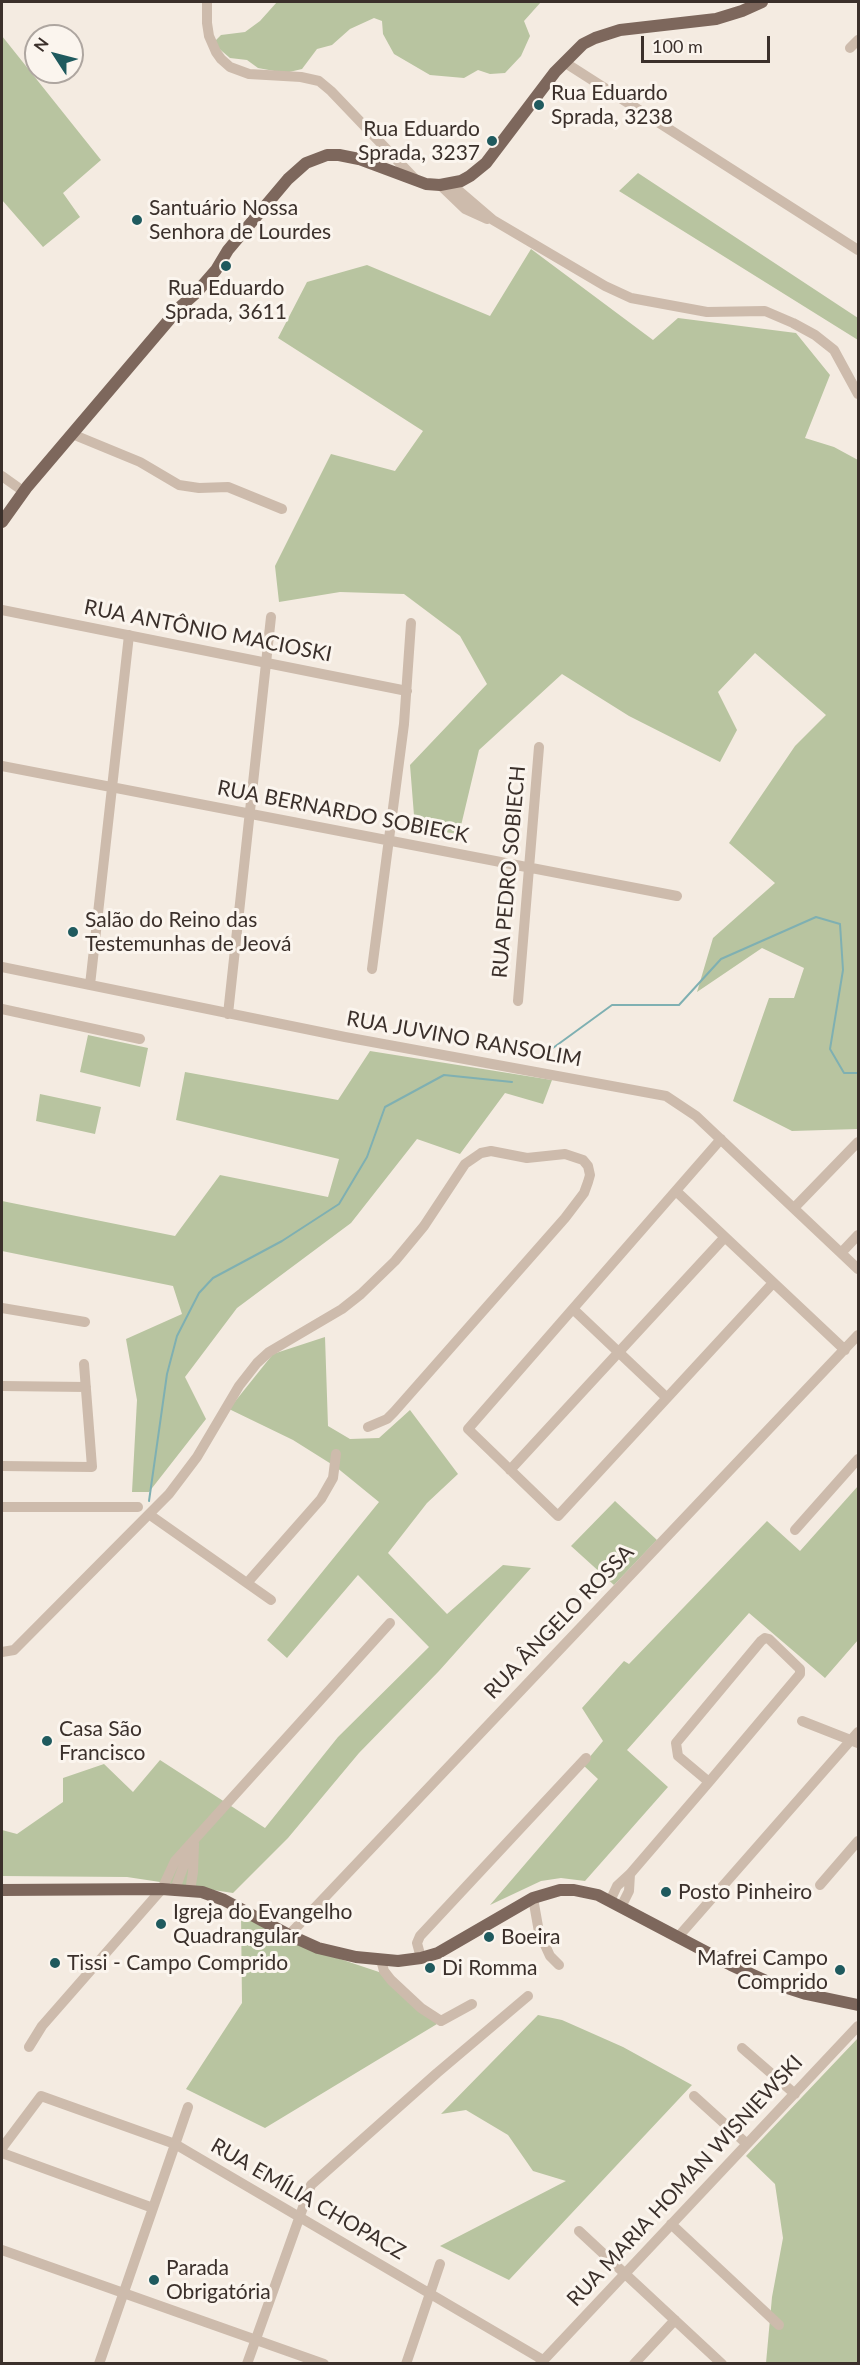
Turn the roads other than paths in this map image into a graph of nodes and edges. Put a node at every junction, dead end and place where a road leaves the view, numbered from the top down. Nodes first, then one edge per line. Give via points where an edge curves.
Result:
1 (207, 2) edge
2 (762, 2) edge
3 (858, 40) edge
4 (850, 48) dead end
5 (564, 62) junction
6 (416, 181) junction
7 (446, 184) junction
8 (858, 250) edge
9 (858, 394) edge
10 (72, 434) junction
11 (2, 476) edge
12 (23, 491) junction
13 (282, 509) dead end
14 (2, 522) edge
15 (2, 610) edge
16 (271, 617) dead end
17 (411, 623) dead end
18 (129, 635) junction
19 (266, 663) junction
20 (407, 691) junction
21 (539, 747) dead end
22 (2, 766) edge
23 (112, 787) junction
24 (250, 814) junction
25 (389, 841) junction
26 (530, 868) junction
27 (677, 896) dead end
28 (2, 967) edge
29 (372, 969) dead end
30 (90, 985) junction
31 (518, 1001) dead end
32 (2, 1010) edge
33 (228, 1014) junction
34 (140, 1039) dead end
35 (722, 1139) junction
36 (858, 1142) edge
37 (676, 1191) junction
38 (794, 1208) junction
39 (858, 1235) edge
40 (725, 1237) junction
41 (841, 1252) junction
42 (858, 1269) edge
43 (773, 1283) junction
44 (2, 1308) edge
45 (573, 1308) junction
46 (85, 1322) dead end
47 (858, 1335) edge
48 (844, 1350) junction
49 (619, 1352) junction
50 (84, 1364) dead end
51 (2, 1386) edge
52 (86, 1388) junction
53 (667, 1398) junction
54 (368, 1427) dead end
55 (336, 1454) dead end
56 (858, 1460) edge
57 (2, 1467) edge
58 (510, 1470) junction
59 (2, 1507) edge
60 (138, 1507) dead end
61 (150, 1515) junction
62 (795, 1530) dead end
63 (247, 1583) junction
64 (270, 1600) dead end
65 (390, 1623) dead end
66 (2, 1652) edge
67 (802, 1721) dead end
68 (856, 1739) edge
69 (586, 1758) dead end
70 (710, 1782) junction
71 (194, 1840) junction
72 (858, 1841) edge
73 (820, 1885) dead end
74 (168, 1889) junction
75 (2, 1890) edge
76 (190, 1891) junction
77 (533, 1898) junction
78 (615, 1904) junction
79 (288, 1935) junction
80 (678, 1937) junction
81 (421, 1959) junction
82 (381, 1960) junction
83 (559, 1965) dead end
84 (528, 1996) dead end
85 (472, 2004) dead end
86 (858, 2005) edge
87 (858, 2026) edge
88 (29, 2047) dead end
89 (742, 2048) dead end
90 (795, 2094) junction
91 (694, 2096) dead end
92 (188, 2107) dead end
93 (175, 2144) junction
94 (747, 2144) junction
95 (2, 2148) edge
96 (2, 2153) edge
97 (153, 2208) junction
98 (299, 2217) junction
99 (671, 2224) junction
100 (579, 2231) dead end
101 (2, 2250) edge
102 (440, 2264) dead end
103 (624, 2273) junction
104 (123, 2293) junction
105 (430, 2294) junction
106 (675, 2320) junction
107 (779, 2325) dead end
108 (256, 2339) junction
109 (541, 2362) edge
110 (99, 2364) edge
111 (247, 2364) edge
112 (324, 2364) edge
113 (406, 2364) edge
114 (634, 2364) edge
115 (722, 2364) edge

1 - 6 street via 210,36 216,52 230,67 249,74 320,81
2 - 5 main road via 716,20 607,33 583,44
3 - 4 street
5 - 7 main road via 486,163 470,176
5 - 8 street
6 - 7 main road
6 - 10 main road via 349,156 327,155 306,163 288,179 209,278
7 - 9 street via 493,220 631,298 707,312 754,310 777,315 834,350
10 - 12 main road
10 - 13 street via 129,457 179,484 228,487
11 - 12 street
12 - 14 main road
15 - 18 street, RUA ANTÔNIO MACIOSKI
16 - 19 street
17 - 20 street
18 - 19 street, RUA ANTÔNIO MACIOSKI
18 - 23 street
19 - 20 street, RUA ANTÔNIO MACIOSKI
19 - 24 street
20 - 25 street
21 - 26 street, RUA PEDRO SOBIECH
22 - 23 street, RUA BERNARDO SOBIECK
23 - 24 street, RUA BERNARDO SOBIECK
23 - 30 street
24 - 25 street, RUA BERNARDO SOBIECK
24 - 33 street
25 - 26 street, RUA BERNARDO SOBIECK
25 - 29 street
26 - 27 street, RUA BERNARDO SOBIECK
26 - 31 street, RUA PEDRO SOBIECH
28 - 30 street, RUA JUVINO RANSOLIM
30 - 33 street, RUA JUVINO RANSOLIM
32 - 34 street
33 - 35 street, RUA JUVINO RANSOLIM via 655,1093 687,1108
35 - 37 street
35 - 38 street, RUA JUVINO RANSOLIM
36 - 38 street
37 - 40 street
37 - 45 street
38 - 41 street, RUA JUVINO RANSOLIM
39 - 41 street
40 - 43 street
40 - 49 street
41 - 42 street, RUA JUVINO RANSOLIM
43 - 48 street
43 - 53 street
44 - 46 street
45 - 49 street
45 - 58 street via 468,1429
47 - 48 street, RUA ÂNGELO ROSSA
48 - 79 street, RUA ÂNGELO ROSSA
49 - 53 street
49 - 58 street
50 - 52 street
51 - 52 street
52 - 57 street via 92,1467
53 - 58 street via 558,1516
54 - 61 street via 394,1412 565,1218 588,1182 588,1166 583,1160 565,1154 527,1158 491,1151 465,1164 424,1226 379,1277 342,1309 257,1363 183,1477
55 - 63 street via 333,1478 321,1499
56 - 62 street
59 - 60 street
61 - 63 street
61 - 66 street via 14,1650
63 - 64 street
65 - 71 street
67 - 68 street
68 - 80 street
69 - 81 street via 420,1935 417,1943
70 - 70 street via 801,1671 769,1639 761,1641 676,1743 678,1756
70 - 78 street via 617,1886
71 - 74 street via 175,1861
71 - 76 street
72 - 73 street
74 - 75 main road
74 - 76 main road
74 - 88 street via 42,2026
76 - 79 main road via 224,1900
77 - 78 main road via 574,1890 598,1895
77 - 81 main road via 446,1949
77 - 83 street via 539,1932 550,1956
78 - 80 main road
79 - 82 main road via 336,1953
80 - 86 main road via 766,1981
81 - 82 main road
82 - 85 street via 386,1975 441,2021
84 - 98 street via 318,2177 308,2190
87 - 90 street, RUA MARIA HOMAN WISNIEWSKI
89 - 90 street
90 - 94 street, RUA MARIA HOMAN WISNIEWSKI
91 - 94 street
92 - 93 street
93 - 95 street, RUA EMÍLIA CHOPACZ via 41,2096
93 - 97 street
93 - 98 street, RUA EMÍLIA CHOPACZ
94 - 99 street, RUA MARIA HOMAN WISNIEWSKI
96 - 97 street
97 - 104 street
98 - 105 street, RUA EMÍLIA CHOPACZ
98 - 108 street
99 - 103 street, RUA MARIA HOMAN WISNIEWSKI
99 - 107 street
100 - 103 street
101 - 104 street
102 - 105 street
103 - 106 street
103 - 109 street, RUA MARIA HOMAN WISNIEWSKI
104 - 108 street
104 - 110 street
105 - 109 street, RUA EMÍLIA CHOPACZ
105 - 113 street
106 - 114 street
106 - 115 street
108 - 111 street
108 - 112 street

